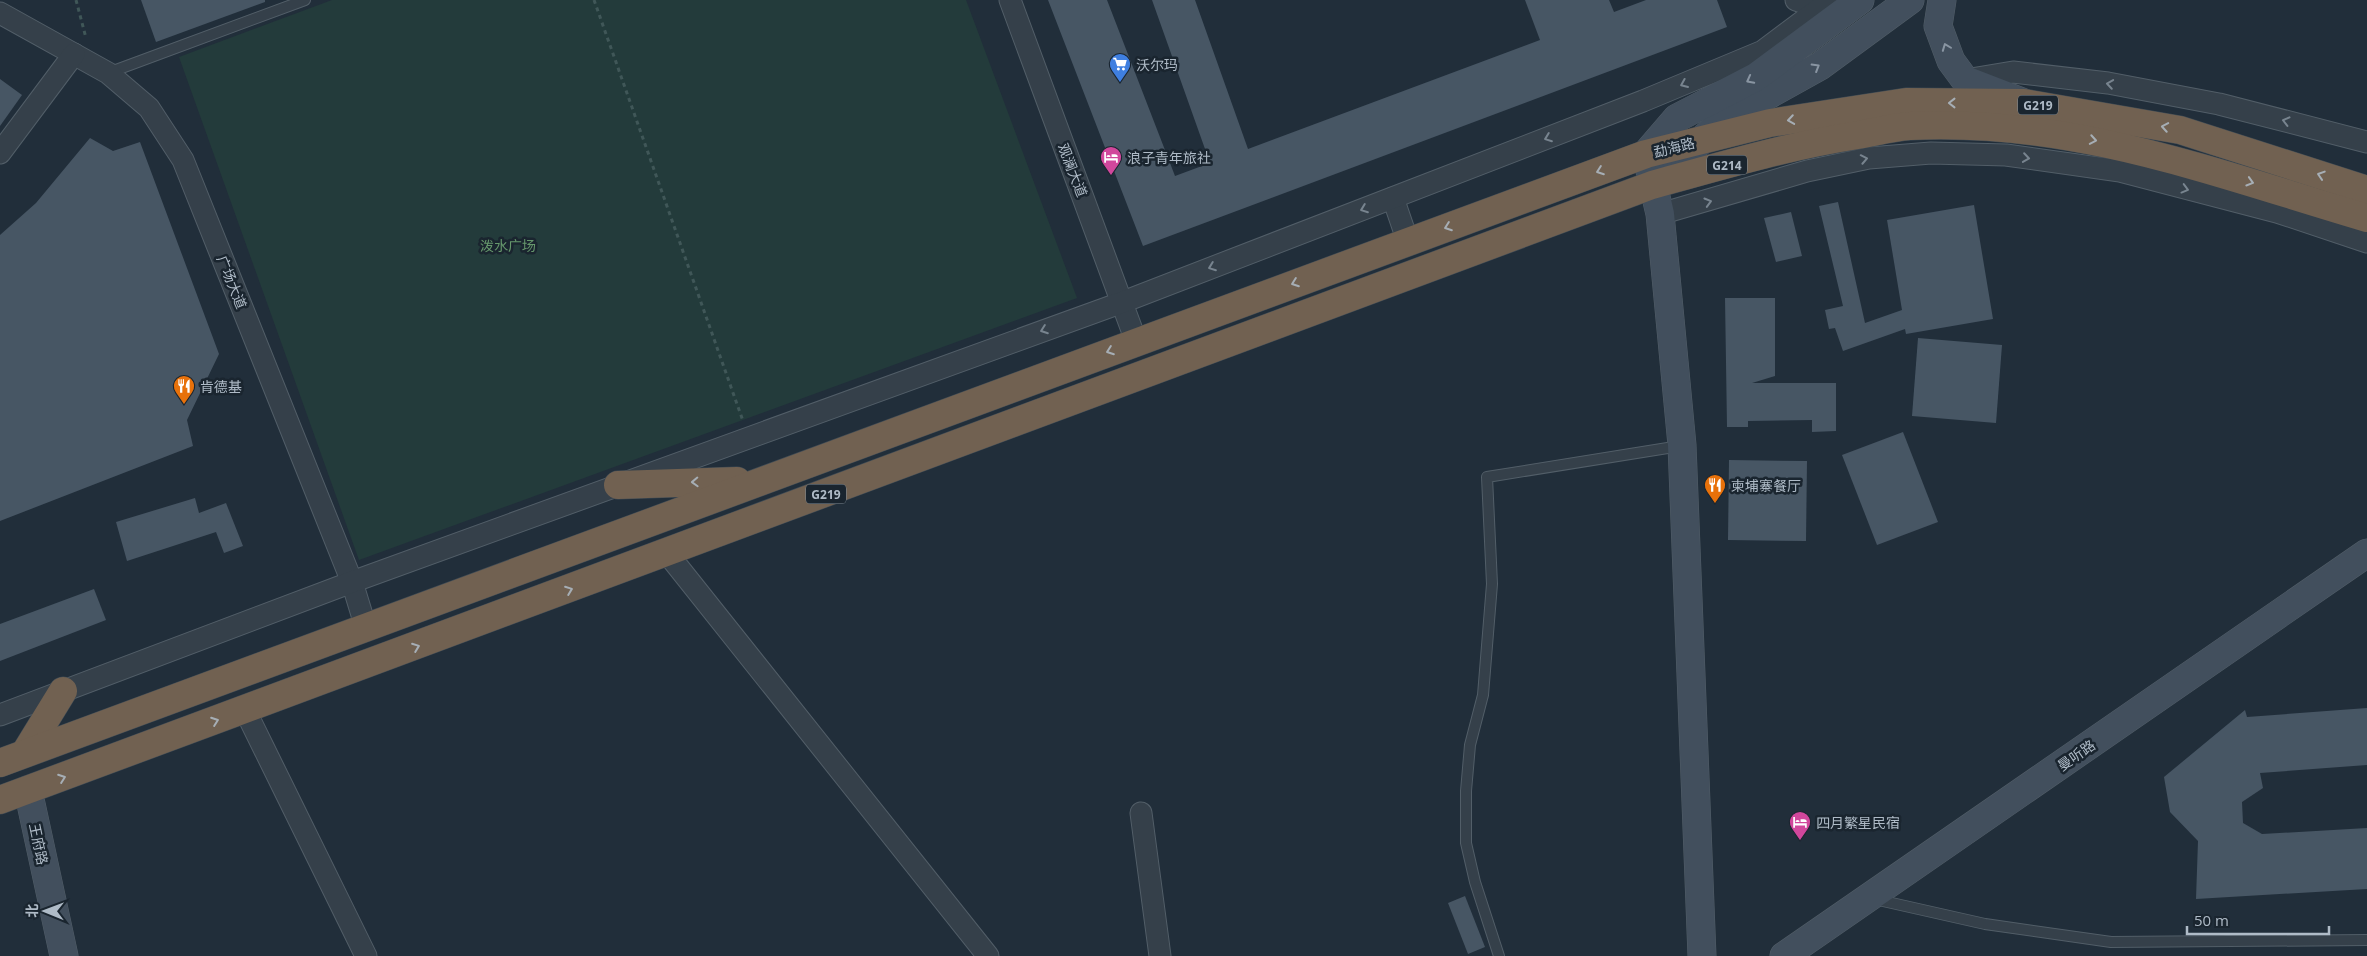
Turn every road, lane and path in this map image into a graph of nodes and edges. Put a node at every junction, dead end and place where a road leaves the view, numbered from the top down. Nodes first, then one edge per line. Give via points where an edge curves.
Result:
1 (76, 0) edge
2 (305, 0) edge
3 (594, 0) edge
4 (1010, 0) edge
5 (1796, 0) edge
6 (1860, 0) edge
7 (1910, 0) edge
8 (1942, 0) edge
9 (1826, 4) edge
10 (0, 13) edge
11 (91, 63) junction
12 (1965, 80) junction
13 (2024, 103) junction
14 (1702, 140) junction
15 (2367, 142) edge
16 (1802, 144) joint
17 (0, 153) edge
18 (1646, 154) junction
19 (1652, 185) junction
20 (2367, 190) edge
21 (1393, 198) junction
22 (1660, 214) junction
23 (2367, 226) edge
24 (1408, 242) junction
25 (1123, 302) junction
26 (1136, 341) junction
27 (749, 438) junction
28 (1682, 445) junction
29 (761, 480) junction
30 (618, 485) junction
31 (667, 553) junction
32 (2367, 553) edge
33 (352, 582) junction
34 (366, 628) junction
35 (378, 661) junction
36 (63, 691) junction
37 (245, 710) junction
38 (0, 715) edge
39 (25, 753) junction
40 (0, 763) edge
41 (28, 790) junction
42 (0, 800) edge
43 (1141, 813) dead end
44 (1868, 898) junction
45 (2367, 940) edge
46 (64, 956) edge
47 (366, 956) edge
48 (988, 956) edge
49 (1160, 956) edge
50 (1499, 956) edge
51 (1702, 956) edge
52 (1784, 956) edge

1 - 11 path
2 - 11 lane
3 - 27 path
4 - 25 street, 观澜大道
5 - 9 street
6 -> 18 street via 1756,77 1677,118
14 -> 7 street via 1725,119 1820,66
12 -> 8 street via 1951,61 1938,26
9 -> 21 street via 1763,51
10 - 11 street, 广场大道
11 - 17 street
11 - 33 street, 广场大道 via 149,108 184,160
12 - 13 street
15 -> 12 street via 2219,104 2108,83 2014,72
13 -> 14 highway, G219 via 1906,102 1770,123
20 -> 13 highway, G219 via 2180,130
14 - 18 highway, 勐海路 / G214
14 - 19 street
16 - 19 highway, G214
16 -> 23 highway, G219 via 1908,126 2036,131 2180,160
18 - 19 street
18 -> 24 highway, G219
19 - 22 street
19 - 31 highway, G219
21 - 24 street
21 -> 25 street
22 -> 23 street via 1808,171 1870,158 1931,152 2006,155 2120,171 2277,212
22 - 28 street
24 -> 26 highway, G219
25 - 26 street, 观澜大道
25 -> 27 street
26 -> 29 highway, G219
27 - 30 street
28 - 50 lane via 1487,477 1491,594 1483,695 1470,745 1466,843
28 - 51 street
29 -> 30 highway
29 - 34 highway, G219
30 - 33 street
35 -> 31 highway, G219
31 - 48 street
32 - 44 street, 曼听路
33 - 34 street, 广场大道
33 - 36 street
34 - 35 highway
34 - 39 highway, G219
35 - 37 highway, G219
36 - 38 street
36 - 39 highway
41 -> 37 highway, G219
37 - 47 street
39 - 40 highway, G219
41 - 42 highway, G219
41 - 46 street, 王府路
43 - 49 street
44 - 45 lane via 1985,924 2111,942
44 - 52 street, 曼听路

